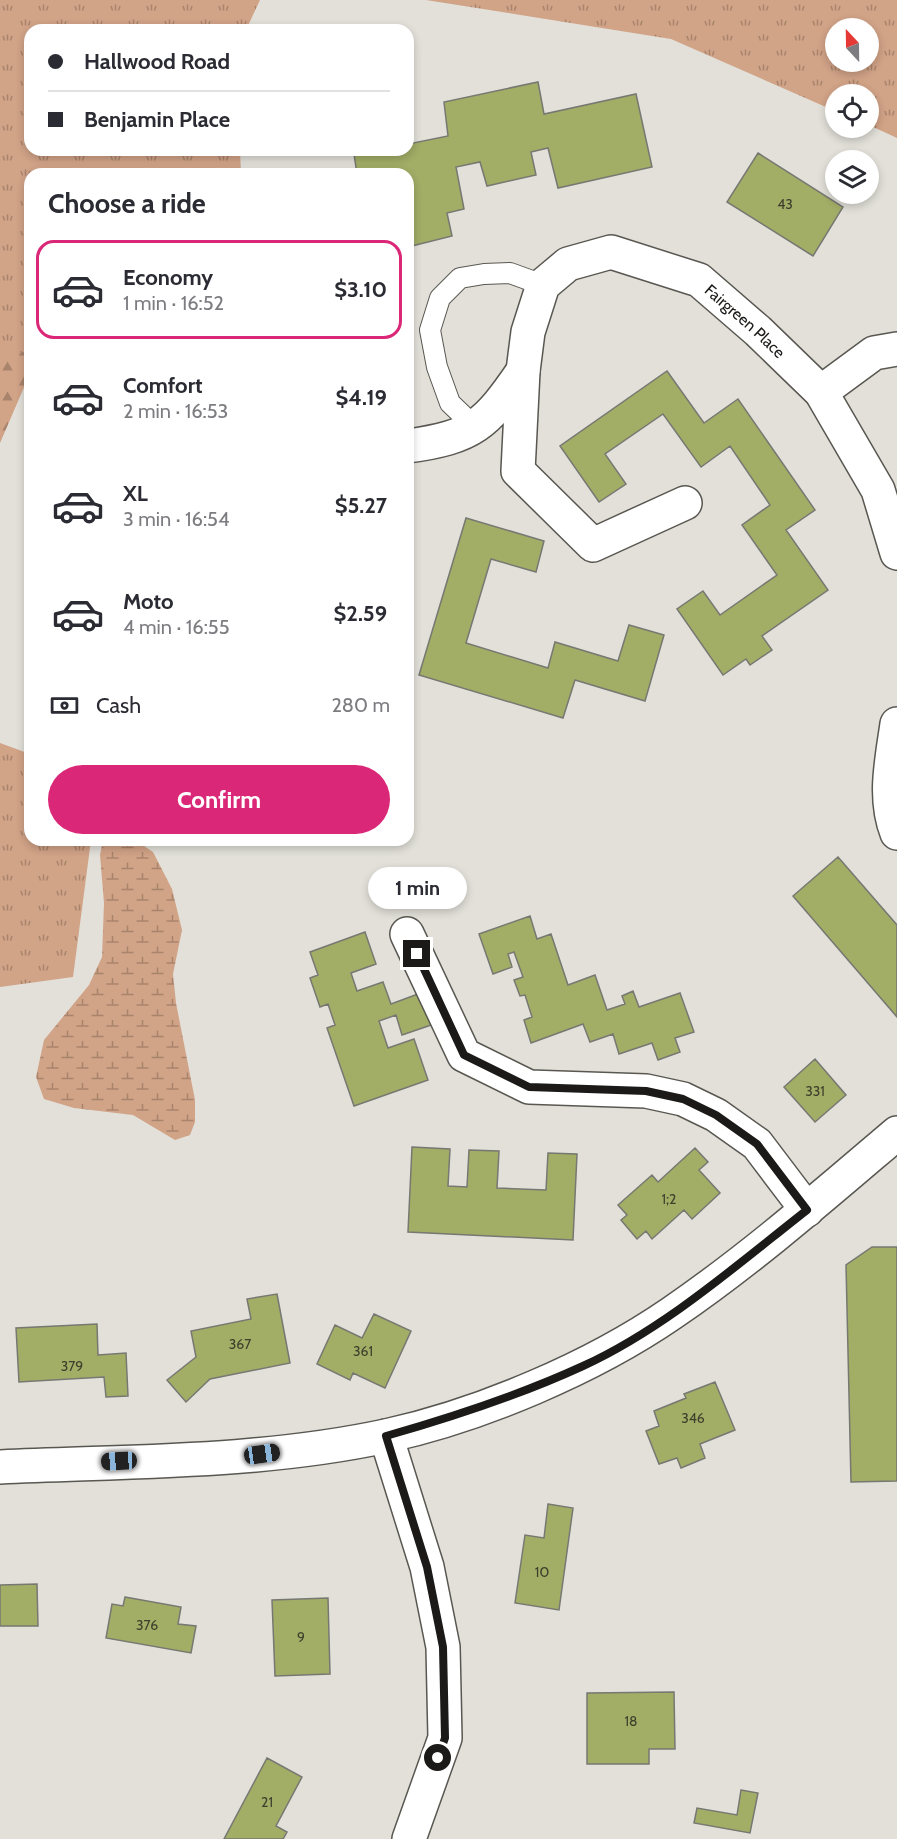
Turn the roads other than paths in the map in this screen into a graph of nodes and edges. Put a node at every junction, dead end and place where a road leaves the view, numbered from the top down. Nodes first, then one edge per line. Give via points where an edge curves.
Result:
1 (543, 285) junction
2 (897, 349) edge
3 (522, 372) junction
4 (821, 392) junction
5 (476, 428) junction
6 (414, 445) edge
7 (685, 503) dead end
8 (897, 553) edge
9 (897, 724) edge
10 (897, 833) edge
11 (407, 934) dead end
12 (897, 1133) edge
13 (807, 1210) junction
14 (386, 1436) junction
15 (0, 1467) edge
16 (409, 1839) edge

1 - 3 street via 528,332
1 - 4 street, Fairgreen Place via 568,264 611,252 699,280
1 - 5 lane via 510,273 484,274 460,279 440,298 430,330 437,367 450,403
2 - 4 street via 874,353
3 - 5 street via 498,407
3 - 7 street via 518,471 593,545
4 - 8 street, Fairgreen Place via 878,490
5 - 6 street via 443,441
9 - 10 street via 889,814
11 - 13 street via 464,1055 529,1087 646,1091 683,1099 716,1115 757,1144
12 - 13 street
13 - 14 street via 672,1314 585,1365 468,1413
14 - 15 street via 262,1454
14 - 16 street via 427,1567 443,1647 445,1738

